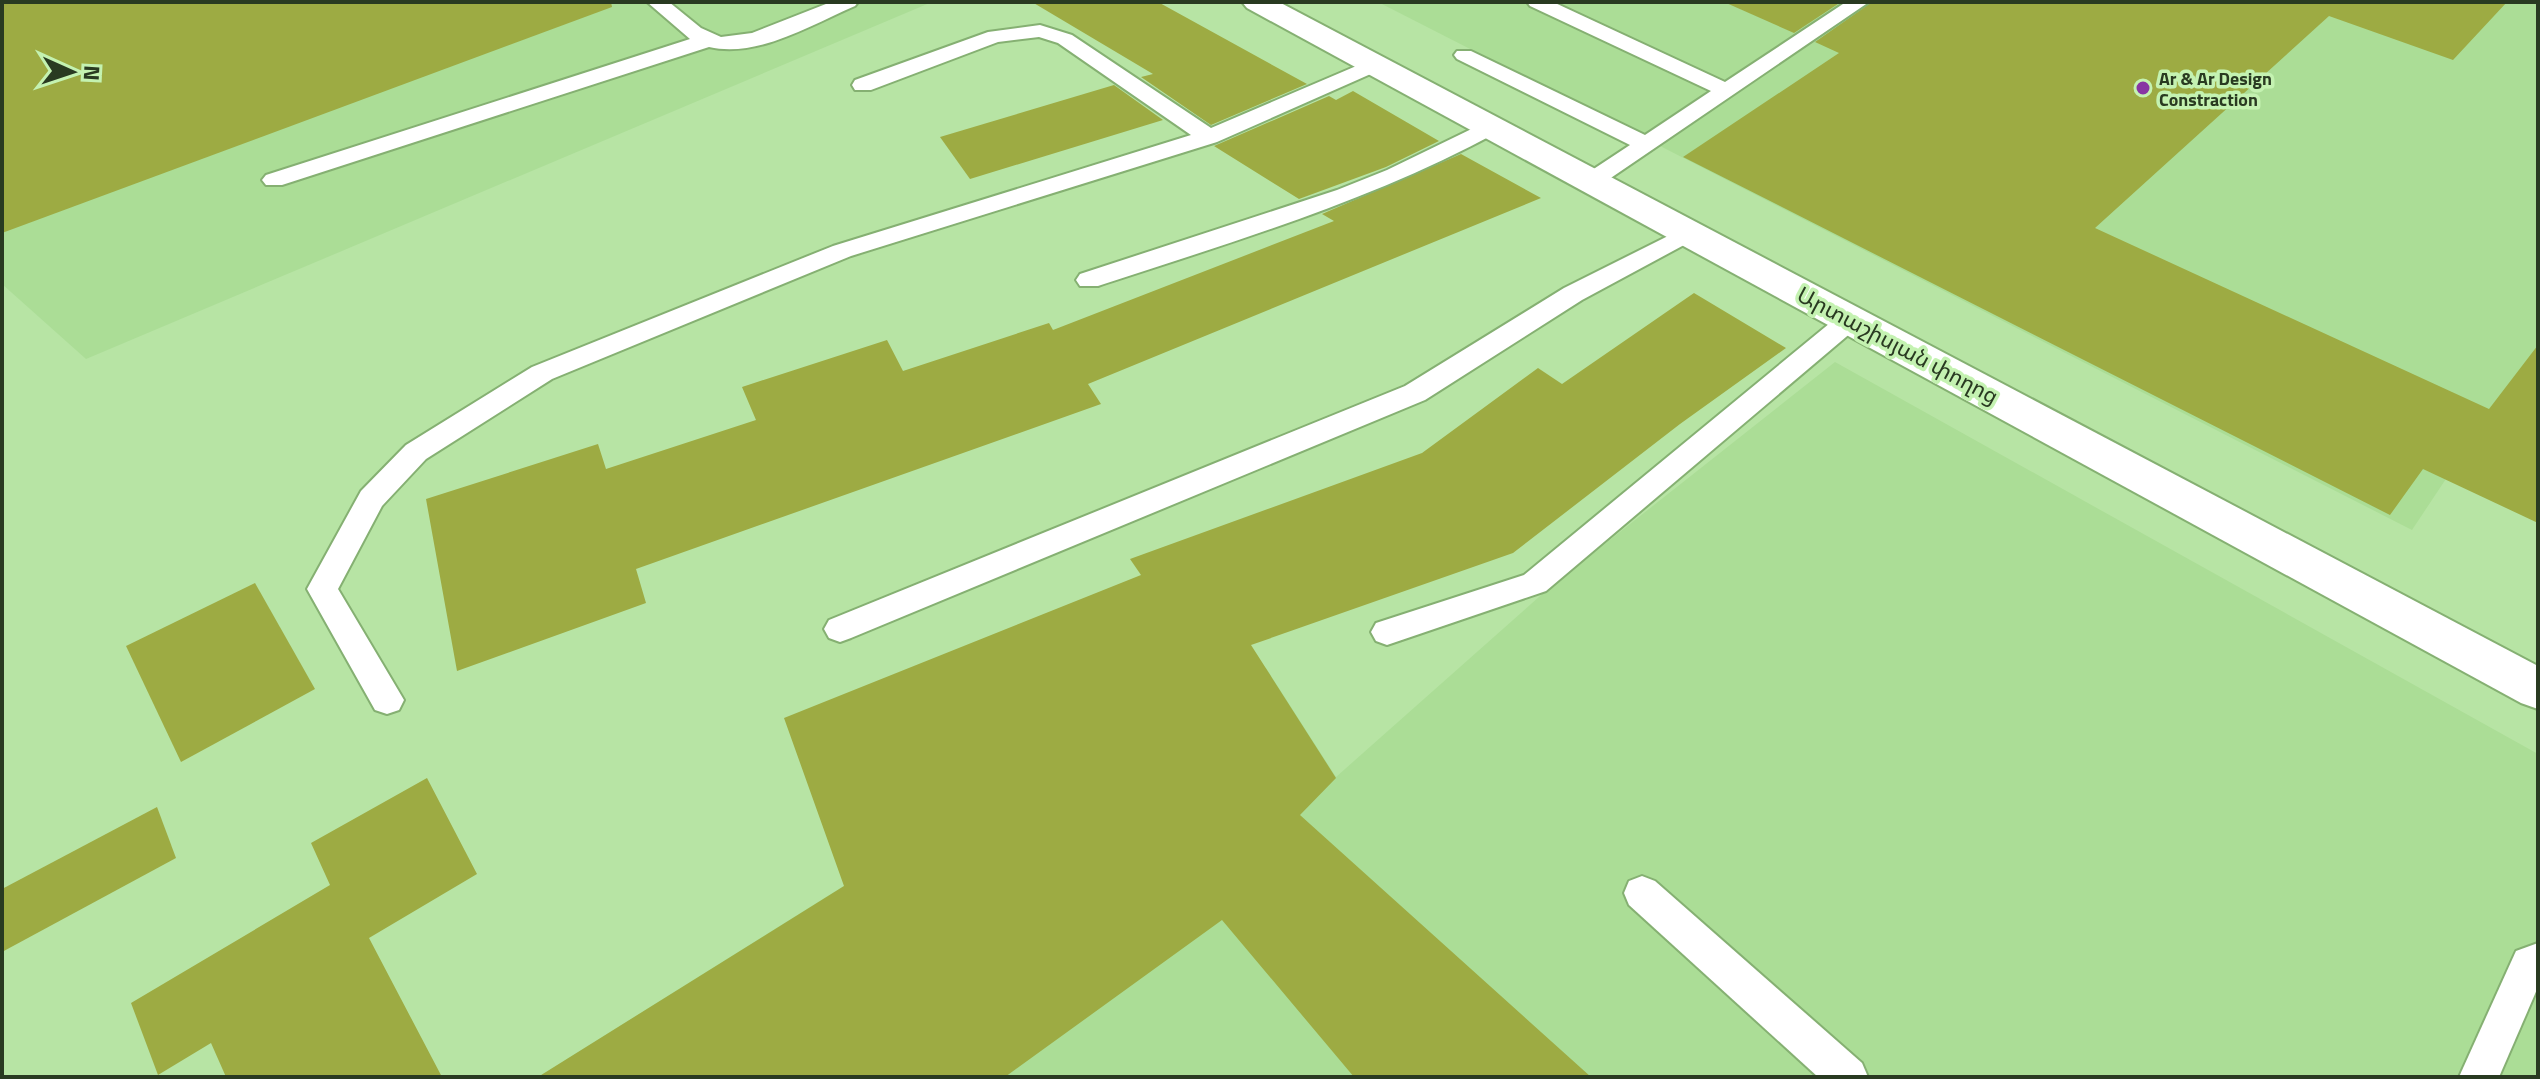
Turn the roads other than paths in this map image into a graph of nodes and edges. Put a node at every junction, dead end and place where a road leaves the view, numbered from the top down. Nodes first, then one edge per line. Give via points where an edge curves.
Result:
1 (657, 2) edge
2 (848, 2) edge
3 (1257, 2) edge
4 (1537, 2) edge
5 (1859, 2) edge
6 (706, 41) junction
7 (1464, 55) dead end
8 (1375, 65) junction
9 (863, 85) dead end
10 (1725, 90) junction
11 (1490, 127) junction
12 (1209, 137) junction
13 (1645, 144) junction
14 (274, 180) dead end
15 (1591, 181) junction
16 (1688, 233) junction
17 (1089, 280) dead end
18 (1850, 320) junction
19 (840, 629) dead end
20 (1387, 632) dead end
21 (2538, 689) edge
22 (387, 700) dead end
23 (1642, 893) dead end
24 (2538, 961) edge
25 (1848, 1077) edge
26 (2479, 1077) edge

1 - 6 lane
2 - 6 lane via 755,40
3 - 8 street, Արտաշիսյան փողոց
4 - 10 lane
5 - 10 lane
6 - 14 lane
7 - 13 lane
8 - 11 street, Արտաշիսյան փողոց
8 - 12 lane
9 - 12 lane via 995,36 1040,31 1065,39
10 - 13 lane
11 - 15 street, Արտաշիսյան փողոց
11 - 17 lane via 1451,150 1371,183
12 - 22 lane via 842,251 542,373 416,452 371,499 322,589
13 - 15 lane
15 - 16 street, Արտաշիսյան փողոց
16 - 18 street, Արտաշիսյան փողոց
16 - 19 lane via 1573,294 1415,393
18 - 20 lane via 1535,583
18 - 21 street, Արտաշիսյան փողոց
23 - 25 lane
24 - 26 lane via 2529,964

